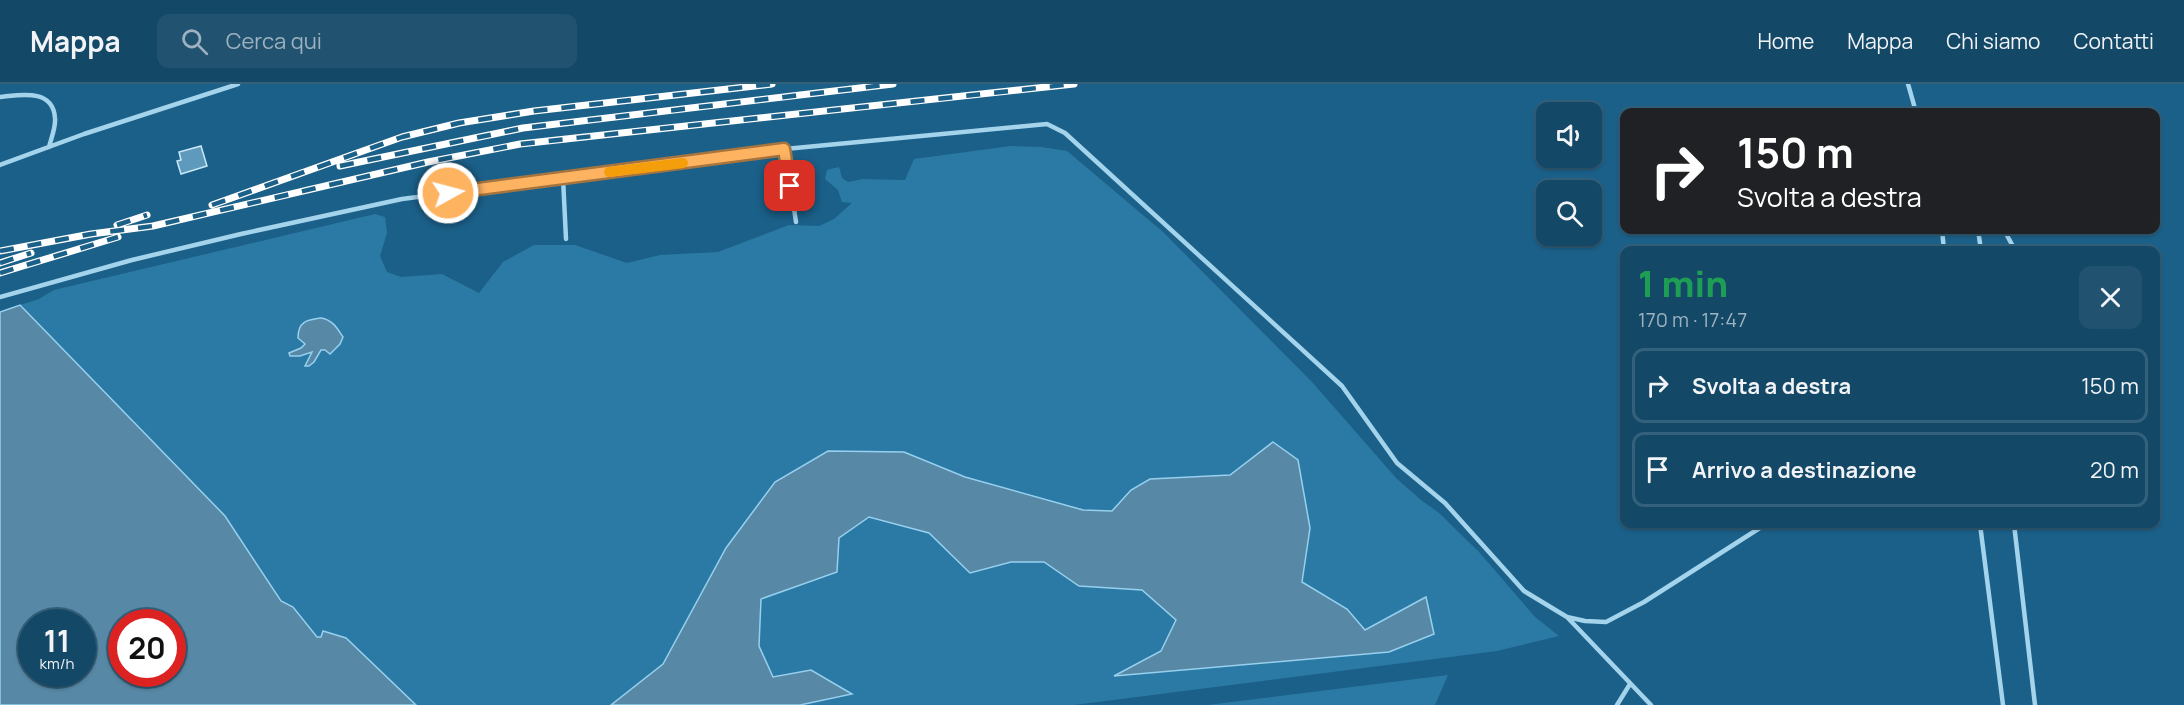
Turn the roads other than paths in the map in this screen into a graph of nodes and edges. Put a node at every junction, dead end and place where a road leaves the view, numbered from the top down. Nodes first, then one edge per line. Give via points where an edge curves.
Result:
1 (238, 84) edge
2 (1908, 84) edge
3 (0, 97) edge
4 (1915, 108) edge
5 (49, 147) junction
6 (784, 149) junction
7 (0, 165) edge
8 (563, 178) junction
9 (796, 222) dead end
10 (566, 239) dead end
11 (0, 297) edge
12 (1760, 528) edge
13 (1981, 528) edge
14 (2014, 528) edge
15 (1567, 617) junction
16 (1630, 684) junction
17 (1617, 705) edge
18 (1651, 705) edge
19 (2003, 705) edge
20 (2035, 705) edge

1 - 5 lane
2 - 4 lane
3 - 5 lane via 31,94 49,103 55,118
5 - 7 lane
6 - 8 lane
6 - 9 lane
6 - 15 lane via 1047,124 1065,133 1342,386 1397,463 1444,503 1524,591
8 - 10 lane
8 - 11 lane via 402,199 165,252
12 - 15 lane via 1606,622
13 - 19 lane
14 - 20 lane
15 - 16 lane
16 - 17 lane
16 - 18 lane

